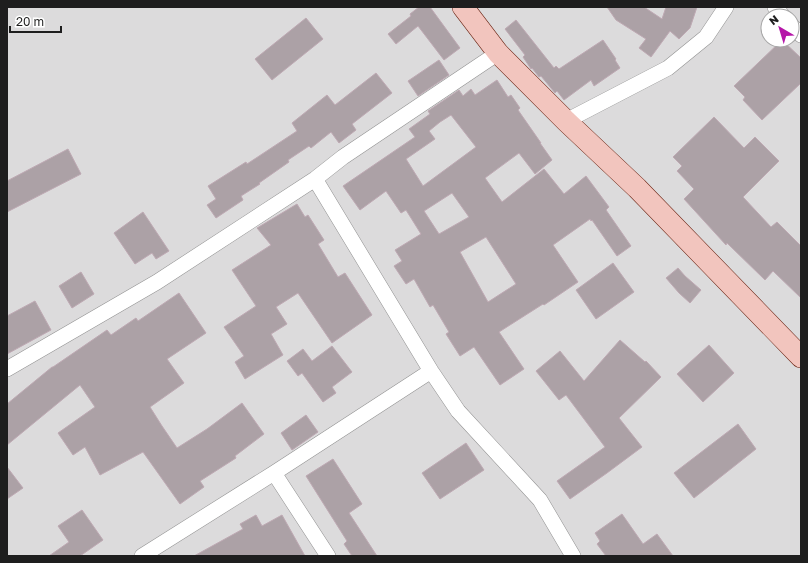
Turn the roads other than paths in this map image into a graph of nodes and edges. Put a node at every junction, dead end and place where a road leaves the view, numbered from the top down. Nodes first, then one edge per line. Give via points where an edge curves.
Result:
1 (464, 7) edge
2 (726, 7) edge
3 (498, 54) junction
4 (566, 121) junction
5 (315, 179) junction
6 (801, 357) edge
7 (7, 369) edge
8 (431, 371) junction
9 (274, 473) junction
10 (142, 556) edge
11 (328, 556) edge
12 (573, 556) edge

1 - 3 street
2 - 4 street via 706,36 668,68
3 - 4 street
3 - 5 street via 343,157
4 - 6 street via 638,188
5 - 7 street via 157,282
5 - 8 street
8 - 9 street
8 - 12 street via 458,411 540,500
9 - 10 street
9 - 11 street

